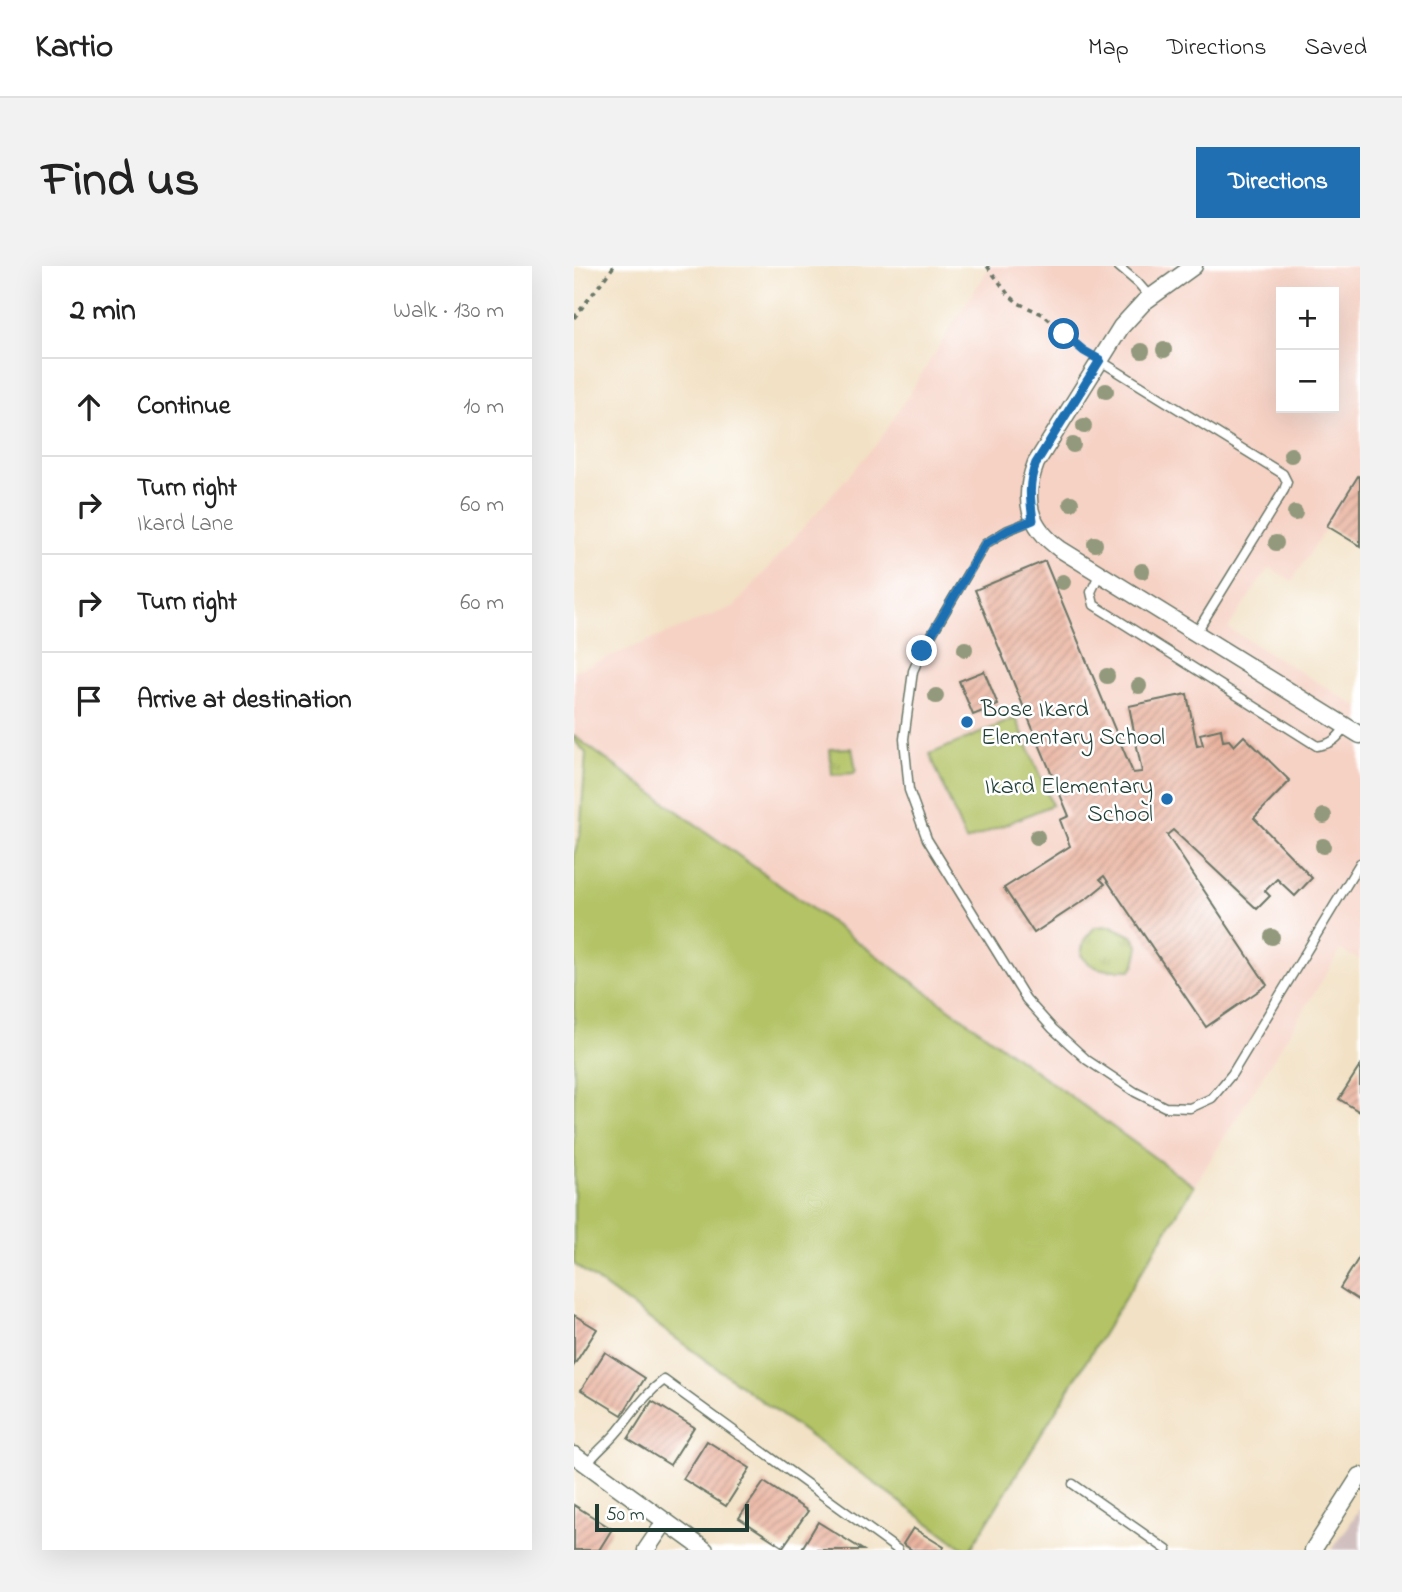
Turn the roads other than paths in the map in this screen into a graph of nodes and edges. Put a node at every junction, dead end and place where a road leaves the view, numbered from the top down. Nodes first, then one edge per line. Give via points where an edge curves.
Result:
1 (1118, 266) edge
2 (1194, 266) edge
3 (1151, 298) junction
4 (1100, 360) junction
5 (1033, 520) junction
6 (1100, 573) junction
7 (1196, 633) junction
8 (1346, 726) junction
9 (1360, 735) edge
10 (1360, 863) edge
11 (580, 1460) edge
12 (1360, 1476) edge
13 (1073, 1484) dead end
14 (665, 1521) junction
15 (646, 1550) edge
16 (705, 1550) edge
17 (898, 1550) edge
18 (1167, 1550) edge
19 (1313, 1550) edge

1 - 3 lane
2 - 3 street
3 - 4 street via 1121,327
4 - 5 street via 1036,463 1029,494
4 - 7 lane via 1283,474 1287,482
5 - 6 street via 1044,537
5 - 10 lane via 985,544 934,627 914,671 904,738 909,790 927,839 1026,999 1053,1030 1087,1060 1165,1107 1189,1108 1212,1098 1232,1074
6 - 7 street
6 - 8 lane via 1091,592 1094,605 1305,739 1317,746 1329,744
7 - 8 street
8 - 9 street
11 - 14 street
11 - 17 lane via 616,1434 664,1380
12 - 19 street
13 - 18 lane
14 - 15 street
14 - 16 street

